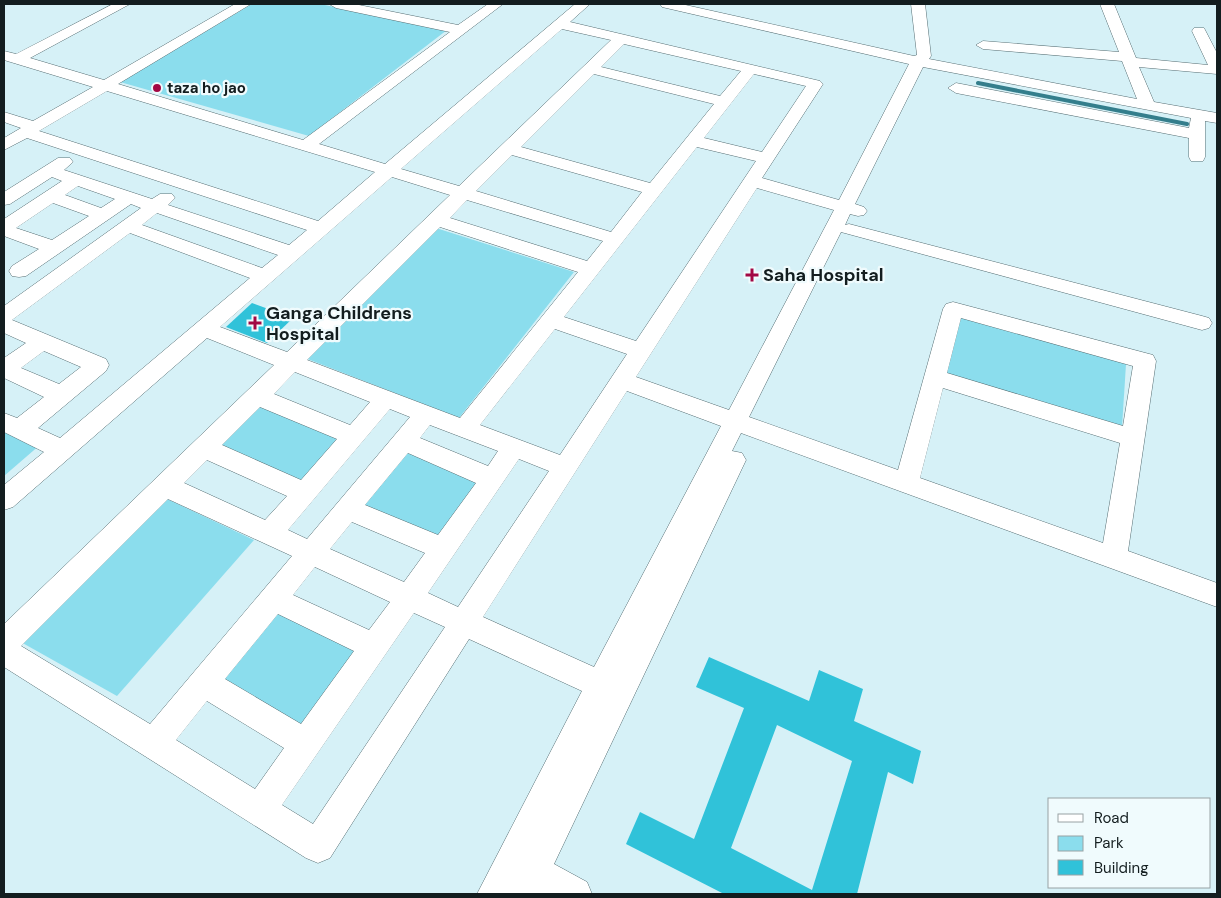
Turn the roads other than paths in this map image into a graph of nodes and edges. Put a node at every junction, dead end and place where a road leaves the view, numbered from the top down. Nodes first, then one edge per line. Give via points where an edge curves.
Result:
1 (123, 4) edge
2 (244, 4) edge
3 (336, 4) edge
4 (496, 4) edge
5 (583, 4) edge
6 (667, 4) edge
7 (905, 4) edge
8 (918, 4) edge
9 (1107, 4) edge
10 (688, 6) edge
11 (559, 24) junction
12 (460, 30) junction
13 (1199, 31) dead end
14 (621, 39) junction
15 (983, 45) dead end
16 (10, 57) edge
17 (1129, 59) junction
18 (916, 61) junction
19 (590, 69) junction
20 (750, 69) junction
21 (1217, 69) edge
22 (105, 85) junction
23 (956, 88) dead end
24 (724, 102) junction
25 (1147, 105) junction
26 (1197, 114) junction
27 (4, 117) edge
28 (1217, 118) edge
29 (30, 130) junction
30 (1197, 135) junction
31 (693, 141) junction
32 (4, 145) edge
33 (307, 145) junction
34 (509, 149) junction
35 (83, 151) junction
36 (1197, 157) dead end
37 (767, 158) junction
38 (389, 170) junction
39 (51, 171) junction
40 (77, 179) junction
41 (752, 182) junction
42 (186, 184) junction
43 (654, 190) junction
44 (465, 193) junction
45 (51, 196) junction
46 (130, 196) junction
47 (4, 200) edge
48 (157, 205) junction
49 (102, 215) junction
50 (850, 216) junction
51 (437, 220) junction
52 (128, 226) junction
53 (4, 228) edge
54 (321, 228) junction
55 (615, 239) junction
56 (54, 248) junction
57 (292, 253) junction
58 (11, 268) edge
59 (590, 269) junction
60 (264, 276) junction
61 (50, 283) junction
62 (7, 313) edge
63 (551, 320) junction
64 (1202, 323) dead end
65 (203, 329) junction
66 (43, 341) junction
67 (641, 351) junction
68 (291, 362) junction
69 (4, 369) edge
70 (935, 377) junction
71 (622, 381) junction
72 (62, 395) junction
73 (257, 396) junction
74 (386, 399) junction
75 (426, 414) junction
76 (12, 426) edge
77 (743, 426) junction
78 (464, 429) junction
79 (354, 436) junction
80 (1133, 438) junction
81 (404, 441) junction
82 (204, 448) junction
83 (514, 448) junction
84 (62, 450) junction
85 (565, 467) junction
86 (492, 479) junction
87 (906, 484) junction
88 (165, 486) junction
89 (305, 493) junction
90 (4, 499) edge
91 (348, 509) junction
92 (269, 534) junction
93 (442, 549) junction
94 (312, 553) junction
95 (1114, 558) junction
96 (1217, 595) edge
97 (407, 597) junction
98 (274, 599) junction
99 (464, 623) junction
100 (4, 643) edge
101 (373, 646) junction
102 (4, 651) edge
103 (204, 683) junction
104 (610, 690) junction
105 (153, 744) junction
106 (305, 744) junction
107 (259, 810) junction
108 (522, 875) edge
109 (494, 894) edge
110 (574, 894) edge

1 - 16 street
2 - 22 street
3 - 12 street
4 - 12 street
5 - 11 street
6 - 10 street
7 - 18 street via 910,54
8 - 18 street via 924,56
9 - 17 street
10 - 18 street
11 - 14 street
11 - 38 street
12 - 33 street
13 - 21 street
14 - 19 street
14 - 20 street
15 - 17 street
16 - 22 street
17 - 21 street
17 - 25 street
18 - 25 street
18 - 50 street
19 - 24 street
19 - 34 street
20 - 24 street
20 - 37 street via 815,84
22 - 29 street
22 - 33 street
23 - 30 street
24 - 31 street
25 - 26 street
26 - 28 street
26 - 30 street
27 - 29 street
29 - 32 street
29 - 35 street
30 - 36 street
31 - 37 street
31 - 43 street
33 - 38 street
34 - 43 street
34 - 44 street
35 - 39 street
35 - 42 street
37 - 41 street
38 - 44 street
38 - 54 street
39 - 40 street
39 - 47 street
40 - 45 street
40 - 46 street
41 - 50 street
41 - 67 street
42 - 48 street
42 - 54 street
43 - 55 street
44 - 51 street
44 - 55 street
45 - 49 street
45 - 53 street
46 - 48 street
46 - 49 street
48 - 52 street
48 - 57 street
49 - 56 street
50 - 64 street
50 - 77 street
51 - 59 street
51 - 68 street
52 - 60 street
52 - 61 street
53 - 56 street
54 - 57 street
55 - 59 street
56 - 58 street
57 - 60 street
58 - 61 street
59 - 63 street
60 - 65 street
61 - 62 street
62 - 66 street
63 - 67 street
63 - 78 street
65 - 68 street
65 - 84 street
66 - 69 street
66 - 72 street via 98,365
67 - 71 street
68 - 73 street
68 - 74 street
69 - 72 street
70 - 80 street
70 - 80 street via 953,309 1145,361
70 - 87 street
71 - 77 street
71 - 85 street
72 - 76 street
73 - 79 street
73 - 82 street
74 - 75 street
74 - 79 street
75 - 78 street
75 - 81 street
76 - 84 street
77 - 87 street
77 - 104 street
78 - 83 street
79 - 89 street
80 - 95 street
81 - 86 street
81 - 91 street
82 - 88 street
82 - 89 street
83 - 85 street
83 - 86 street
84 - 90 street
85 - 99 street
86 - 93 street
87 - 95 street
88 - 92 street
88 - 100 street
89 - 92 street
91 - 93 street
91 - 94 street
92 - 94 street
93 - 97 street
94 - 97 street
94 - 98 street
95 - 96 street
97 - 99 street
97 - 101 street
98 - 101 street
98 - 103 street
99 - 104 street
99 - 107 street via 318,846
101 - 106 street
102 - 105 street
103 - 105 street
103 - 106 street
104 - 108 street
105 - 107 street
106 - 107 street
108 - 109 street
108 - 110 street

